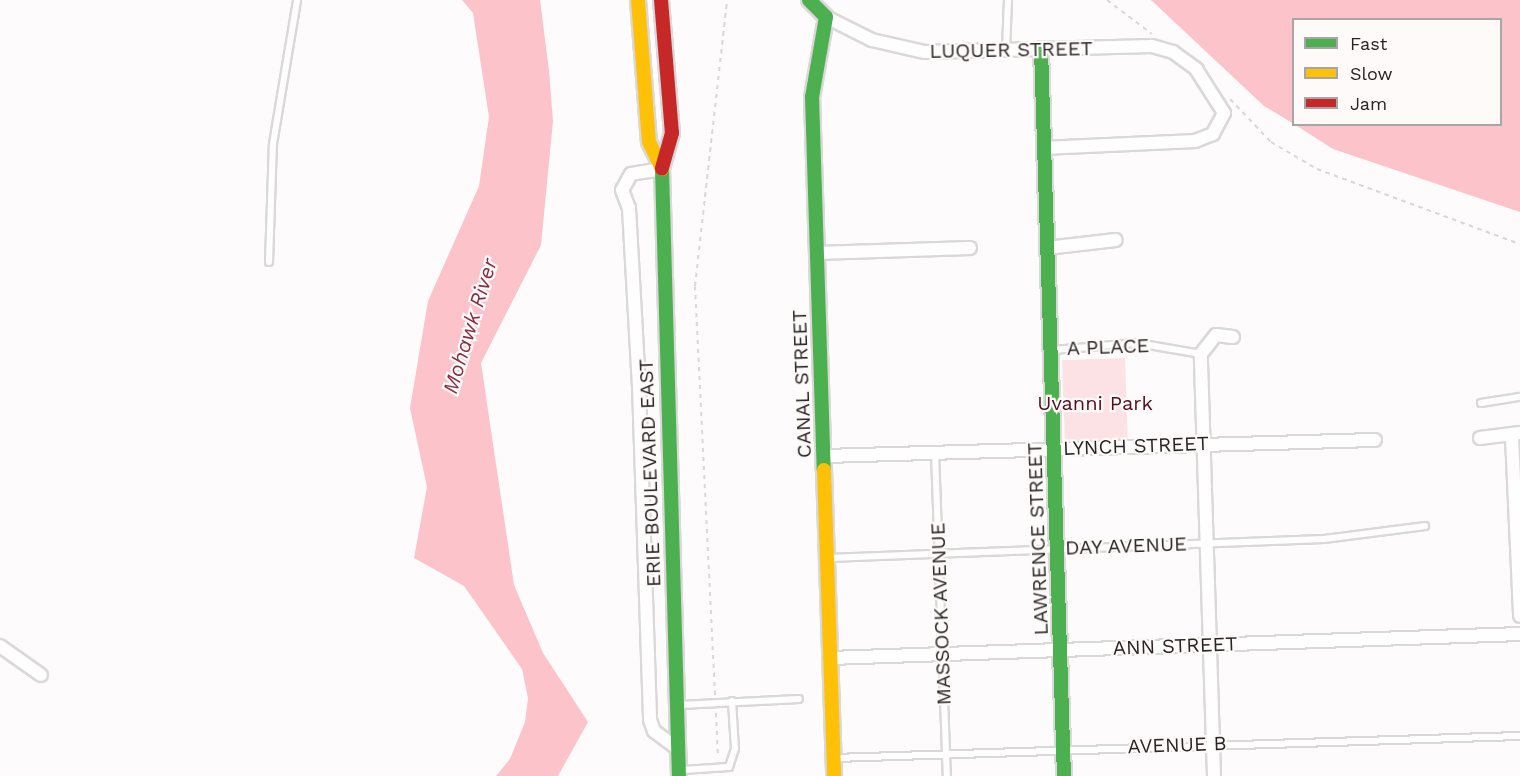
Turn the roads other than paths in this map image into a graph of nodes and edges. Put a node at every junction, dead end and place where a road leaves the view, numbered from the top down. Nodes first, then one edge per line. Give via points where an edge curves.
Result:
1 (297, 0) edge
2 (638, 0) edge
3 (661, 0) edge
4 (809, 0) edge
5 (1008, 0) edge
6 (826, 17) junction
7 (1006, 50) junction
8 (1041, 50) junction
9 (1043, 148) junction
10 (662, 169) junction
11 (1116, 240) dead end
12 (970, 248) dead end
13 (1047, 248) junction
14 (817, 253) junction
15 (269, 262) dead end
16 (1233, 337) dead end
17 (1050, 350) junction
18 (1200, 354) junction
19 (1520, 397) edge
20 (1481, 403) dead end
21 (1516, 435) edge
22 (1480, 438) dead end
23 (1375, 440) dead end
24 (1203, 445) junction
25 (1054, 448) junction
26 (934, 452) junction
27 (825, 456) junction
28 (1425, 526) dead end
29 (1208, 543) junction
30 (1058, 548) junction
31 (939, 554) junction
32 (827, 558) junction
33 (1520, 616) edge
34 (1520, 634) edge
35 (1211, 645) junction
36 (0, 646) edge
37 (1061, 649) junction
38 (944, 653) junction
39 (830, 657) junction
40 (41, 675) dead end
41 (800, 699) dead end
42 (732, 701) junction
43 (676, 705) junction
44 (1520, 736) edge
45 (1213, 744) junction
46 (678, 749) junction
47 (1064, 750) junction
48 (946, 754) junction
49 (834, 758) junction
50 (679, 773) edge
51 (834, 776) edge
52 (947, 776) edge
53 (1064, 776) edge
54 (1214, 776) edge

1 - 15 lane via 273,144
2 - 10 main road, ERIE BOULEVARD EAST via 649,142
3 - 10 main road, ERIE BOULEVARD EAST via 672,133
4 - 6 main road
5 - 7 lane
6 - 7 street, LUQUER STREET via 901,49
6 - 14 main road, CANAL STREET via 812,97
7 - 8 street, LUQUER STREET
8 - 9 main road, LAWRENCE STREET
8 - 9 street, LUQUER STREET via 1152,46 1196,69 1224,113 1213,134 1195,141
9 - 13 main road, LAWRENCE STREET
10 - 43 main road, ERIE BOULEVARD EAST
10 - 46 street via 631,174 622,190 629,208 639,374 650,720 654,731
11 - 13 street
12 - 14 street
13 - 17 main road, LAWRENCE STREET
14 - 27 main road, CANAL STREET
16 - 18 street via 1216,335
17 - 18 lane, A PLACE via 1137,343
17 - 25 main road, LAWRENCE STREET
18 - 24 street
19 - 20 lane
21 - 22 street
21 - 33 street
23 - 24 street, LYNCH STREET
24 - 25 street, LYNCH STREET
24 - 29 street
25 - 26 street, LYNCH STREET
25 - 30 main road, LAWRENCE STREET
26 - 27 street, LYNCH STREET
26 - 31 lane, MASSOCK AVENUE
27 - 32 main road, CANAL STREET
28 - 29 lane, DAY AVENUE via 1324,539
29 - 30 lane, DAY AVENUE
29 - 35 street
30 - 31 lane, DAY AVENUE
30 - 37 main road, LAWRENCE STREET
31 - 32 lane, DAY AVENUE
31 - 38 lane, MASSOCK AVENUE
32 - 39 main road, CANAL STREET
34 - 35 street, ANN STREET
35 - 37 street, ANN STREET
35 - 45 street
36 - 40 street
37 - 38 street, ANN STREET
37 - 47 main road, LAWRENCE STREET
38 - 39 street, ANN STREET
38 - 48 lane, MASSOCK AVENUE
39 - 49 main road, CANAL STREET
41 - 42 lane
42 - 43 lane
42 - 50 lane via 735,749 729,767
43 - 46 main road, ERIE BOULEVARD EAST
44 - 45 lane, AVENUE B
45 - 47 lane, AVENUE B
45 - 54 street
46 - 50 main road, ERIE BOULEVARD EAST
47 - 48 lane, AVENUE B
47 - 53 main road, LAWRENCE STREET
48 - 49 lane, AVENUE B
48 - 52 lane, MASSOCK AVENUE
49 - 51 main road, CANAL STREET

